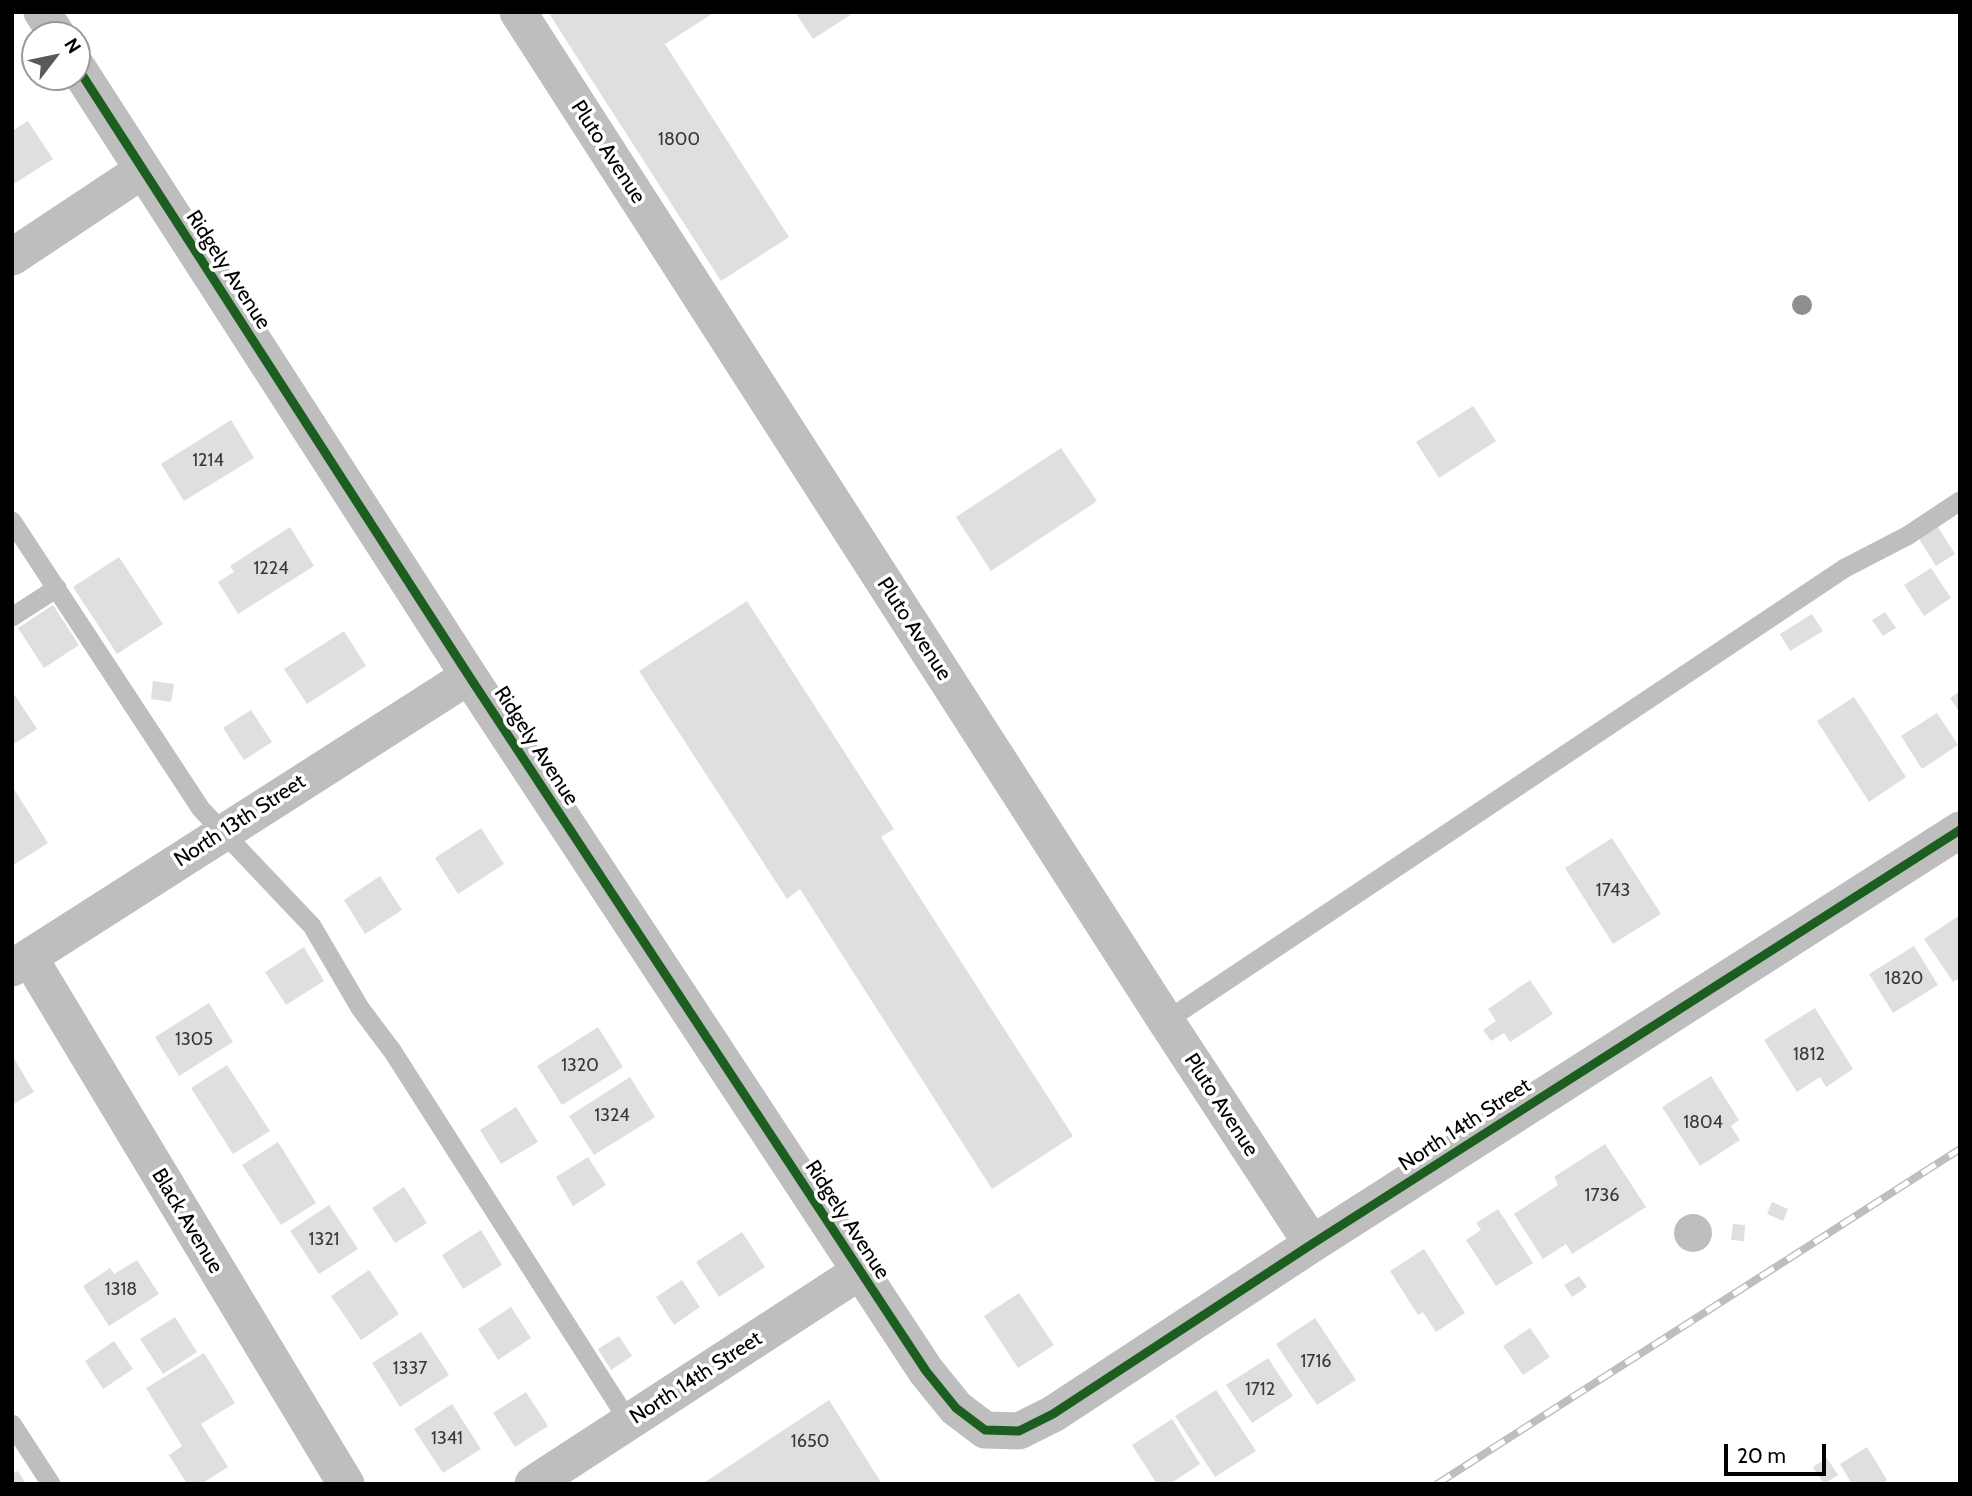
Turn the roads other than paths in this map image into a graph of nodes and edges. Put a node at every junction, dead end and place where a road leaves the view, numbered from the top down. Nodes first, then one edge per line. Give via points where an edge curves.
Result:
1 (518, 12) edge
2 (91, 89) edge
3 (143, 170) junction
4 (12, 257) edge
5 (1960, 501) edge
6 (12, 520) edge
7 (57, 589) junction
8 (12, 617) edge
9 (469, 676) junction
10 (1960, 830) edge
11 (223, 832) junction
12 (21, 963) edge
13 (1166, 1021) junction
14 (1312, 1244) junction
15 (859, 1272) junction
16 (629, 1422) junction
17 (12, 1424) edge
18 (985, 1430) joint
19 (51, 1484) edge
20 (346, 1484) edge
21 (533, 1484) edge

1 - 13 street, Pluto Avenue
2 - 3 street, Ridgely Avenue
3 - 4 street
3 - 9 street, Ridgely Avenue
5 - 13 lane via 1907,536 1845,568
6 - 7 lane
7 - 8 lane
7 - 11 lane via 201,809
9 - 11 street, North 13th Street
9 - 15 street, Ridgely Avenue
10 - 14 street, North 14th Street
11 - 12 street, North 13th Street
11 - 16 lane via 312,926
12 - 20 street, Black Avenue
13 - 14 street, Pluto Avenue
14 - 18 street, North 14th Street via 1053,1414 1019,1431
15 - 16 street, North 14th Street
15 - 18 street, Ridgely Avenue via 926,1371 956,1408
16 - 21 street, North 14th Street
17 - 19 lane

